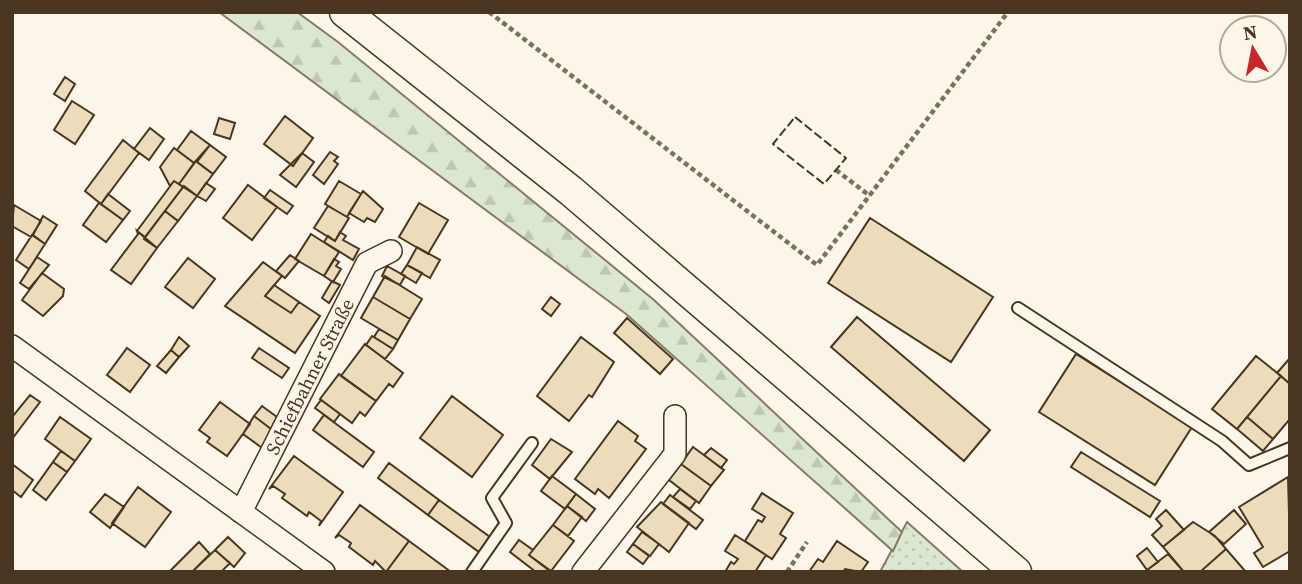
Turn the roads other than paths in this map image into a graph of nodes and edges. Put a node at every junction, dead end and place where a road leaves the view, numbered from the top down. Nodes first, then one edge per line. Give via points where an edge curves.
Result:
1 (345, 12) edge
2 (391, 251) dead end
3 (1018, 308) dead end
4 (12, 346) edge
5 (675, 416) dead end
6 (533, 443) dead end
7 (1290, 448) edge
8 (241, 512) junction
9 (324, 572) edge
10 (471, 572) edge
11 (583, 572) edge
12 (1016, 572) edge

1 - 12 main road via 571,191
2 - 8 street, Schiefbahner Straße via 367,263
3 - 7 lane via 1223,441 1249,465
4 - 8 street
5 - 11 street via 675,454
6 - 10 lane via 492,498 506,523
8 - 9 street

